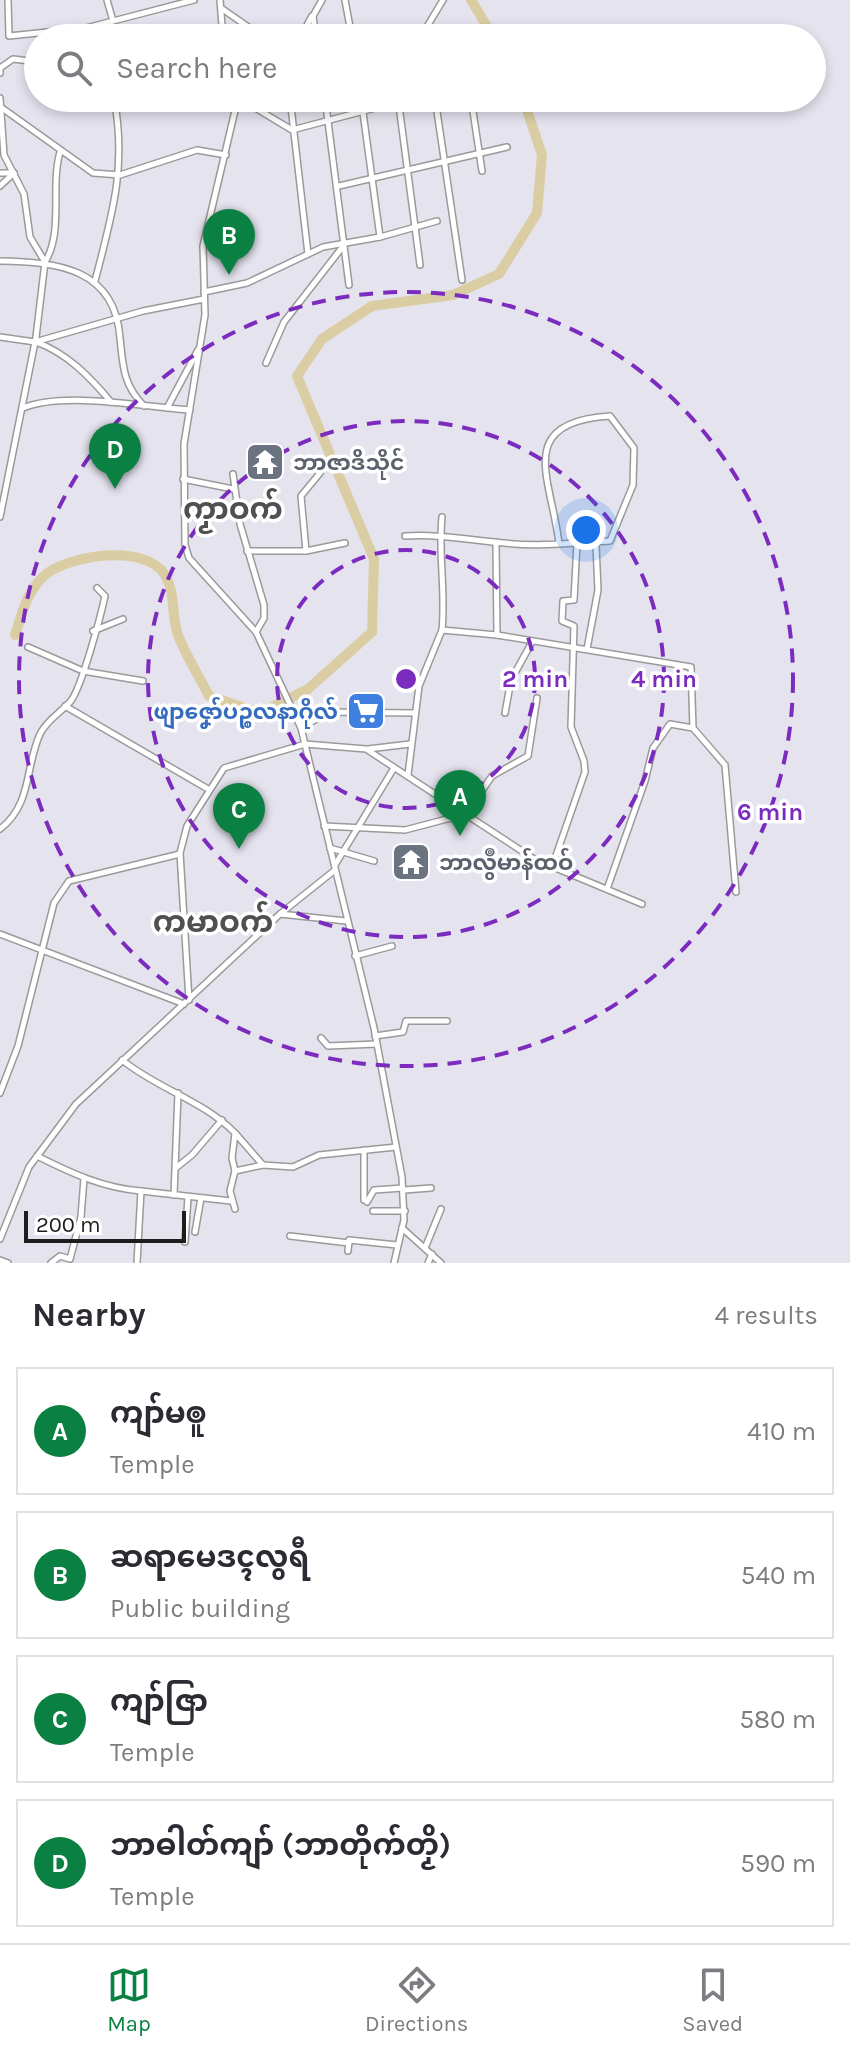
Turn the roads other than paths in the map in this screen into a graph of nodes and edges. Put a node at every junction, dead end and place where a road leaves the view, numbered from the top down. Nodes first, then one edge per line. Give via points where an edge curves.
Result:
1 (8, 0) edge
2 (107, 0) edge
3 (194, 0) edge
4 (220, 0) edge
5 (322, 0) edge
6 (345, 0) edge
7 (443, 0) edge
8 (221, 8) junction
9 (313, 16) junction
10 (113, 21) junction
11 (92, 24) edge
12 (222, 24) edge
13 (244, 24) edge
14 (308, 24) edge
15 (314, 24) edge
16 (349, 24) edge
17 (429, 24) edge
18 (24, 34) edge
19 (24, 60) edge
20 (0, 73) edge
21 (0, 98) edge
22 (1, 107) edge
23 (116, 112) edge
24 (236, 112) edge
25 (258, 112) edge
26 (291, 112) edge
27 (327, 112) edge
28 (359, 112) edge
29 (363, 112) edge
30 (399, 112) edge
31 (437, 112) edge
32 (473, 112) edge
33 (328, 120) junction
34 (292, 130) junction
35 (507, 147) dead end
36 (60, 152) junction
37 (479, 154) junction
38 (226, 155) junction
39 (4, 160) edge
40 (444, 162) junction
41 (406, 171) junction
42 (482, 171) dead end
43 (0, 173) edge
44 (14, 173) junction
45 (120, 175) junction
46 (371, 179) junction
47 (0, 186) edge
48 (339, 186) junction
49 (437, 221) dead end
50 (414, 228) junction
51 (380, 237) junction
52 (345, 244) junction
53 (308, 254) junction
54 (0, 261) edge
55 (45, 262) junction
56 (420, 265) dead end
57 (462, 280) dead end
58 (95, 282) junction
59 (349, 285) dead end
60 (204, 296) junction
61 (118, 318) junction
62 (0, 337) edge
63 (35, 342) junction
64 (201, 346) junction
65 (266, 363) dead end
66 (112, 403) junction
67 (144, 406) junction
68 (22, 408) junction
69 (167, 408) junction
70 (190, 410) junction
71 (0, 464) edge
72 (11, 466) junction
73 (320, 473) dead end
74 (233, 474) dead end
75 (183, 479) junction
76 (233, 489) junction
77 (0, 517) edge
78 (442, 517) dead end
79 (441, 534) junction
80 (405, 536) dead end
81 (496, 542) junction
82 (345, 543) dead end
83 (577, 543) junction
84 (559, 544) junction
85 (596, 545) dead end
86 (247, 551) junction
87 (306, 551) junction
88 (97, 588) dead end
89 (123, 619) dead end
90 (442, 630) junction
91 (93, 631) junction
92 (256, 632) junction
93 (497, 635) junction
94 (532, 642) junction
95 (28, 647) dead end
96 (572, 648) junction
97 (587, 649) junction
98 (83, 671) junction
99 (143, 681) dead end
100 (537, 698) dead end
101 (65, 706) junction
102 (414, 713) junction
103 (505, 713) dead end
104 (301, 728) junction
105 (693, 728) junction
106 (305, 744) junction
107 (410, 744) junction
108 (366, 749) junction
109 (394, 768) junction
110 (408, 775) junction
111 (208, 789) junction
112 (466, 814) junction
113 (360, 825) junction
114 (324, 826) junction
115 (0, 829) edge
116 (330, 848) junction
117 (344, 852) junction
118 (180, 853) junction
119 (374, 861) dead end
120 (552, 867) junction
121 (335, 868) junction
122 (607, 889) junction
123 (736, 892) dead end
124 (642, 904) dead end
125 (280, 914) junction
126 (346, 921) junction
127 (0, 934) edge
128 (392, 946) dead end
129 (43, 951) junction
130 (355, 956) junction
131 (186, 1002) junction
132 (447, 1021) dead end
133 (321, 1038) dead end
134 (376, 1040) junction
135 (122, 1060) junction
136 (0, 1093) edge
137 (178, 1093) junction
138 (222, 1120) junction
139 (235, 1133) junction
140 (396, 1147) junction
141 (364, 1150) junction
142 (37, 1156) junction
143 (263, 1165) junction
144 (177, 1167) junction
145 (235, 1171) junction
146 (84, 1178) junction
147 (431, 1188) dead end
148 (403, 1189) junction
149 (141, 1191) junction
150 (174, 1195) junction
151 (188, 1197) junction
152 (201, 1198) junction
153 (231, 1201) junction
154 (235, 1209) dead end
155 (441, 1209) dead end
156 (373, 1211) dead end
157 (405, 1211) junction
158 (402, 1228) junction
159 (195, 1232) dead end
160 (290, 1236) dead end
161 (0, 1239) edge
162 (185, 1242) dead end
163 (349, 1243) junction
164 (397, 1245) junction
165 (425, 1248) junction
166 (348, 1251) dead end
167 (432, 1254) junction
168 (0, 1260) edge
169 (8, 1263) edge
170 (51, 1263) edge
171 (137, 1263) edge
172 (394, 1263) edge
173 (428, 1263) edge
174 (441, 1263) edge

1 - 18 street via 9,36
2 - 10 street
3 - 10 street
4 - 8 street
5 - 9 street
6 - 16 street
7 - 17 street
8 - 12 street
8 - 13 street
9 - 14 street
9 - 15 street
10 - 11 street
19 - 20 street via 13,59
21 - 22 street
22 - 36 street
22 - 39 street
23 - 45 street
24 - 38 street
25 - 34 street
26 - 34 street
27 - 33 street
28 - 33 street
29 - 46 street
30 - 41 street
31 - 40 street
32 - 37 street
33 - 34 street
33 - 48 street
34 - 53 street
35 - 37 street
36 - 45 street via 93,173
36 - 55 street via 53,238
37 - 40 street
37 - 42 street
38 - 45 street via 197,150
38 - 60 street via 203,246
39 - 44 street
40 - 41 street
40 - 57 street
41 - 46 street
41 - 50 street
43 - 44 street
44 - 47 street
44 - 55 street via 24,194 30,237
45 - 58 street
46 - 48 street
46 - 51 street
48 - 52 street
49 - 50 street
50 - 51 street
50 - 56 street
51 - 52 street
52 - 53 street
52 - 59 street
52 - 65 street via 284,322
53 - 60 street via 247,283
54 - 55 street
55 - 58 street
55 - 63 street
58 - 61 street
60 - 61 street
60 - 64 street
61 - 63 street
61 - 67 street via 124,377
62 - 63 street
63 - 66 street via 81,369
63 - 68 street
64 - 69 street
64 - 70 street
66 - 67 street
66 - 68 street via 39,401
67 - 69 street
68 - 72 street
69 - 70 street
70 - 75 street
71 - 72 street
72 - 77 street
73 - 87 street via 301,496
74 - 76 street
75 - 76 street
75 - 92 street via 189,558
76 - 86 street
78 - 79 street
79 - 80 street
79 - 81 street
79 - 90 street
81 - 84 street
81 - 93 street
82 - 87 street
83 - 84 street
83 - 84 street via 610,541 633,485 634,448 610,416 582,417 546,442 544,476
83 - 96 street via 574,600 563,601 562,621 574,626
85 - 97 street via 598,590
86 - 87 street
86 - 92 street via 264,605
88 - 91 street via 105,596
89 - 91 street
90 - 93 street
90 - 102 street
91 - 98 street
92 - 104 street
93 - 94 street
94 - 96 street
94 - 103 street via 511,680
95 - 98 street
96 - 97 street
96 - 120 street via 571,727 585,772
97 - 105 street via 691,667
98 - 99 street
98 - 101 street
100 - 112 street via 528,756 492,776
101 - 111 street
101 - 115 street via 40,734 24,799
102 - 104 street via 328,712
102 - 107 street
104 - 106 street
105 - 122 street via 670,724 653,748
105 - 123 street via 725,765
106 - 108 street
106 - 111 street via 224,768
106 - 114 street
107 - 108 street
107 - 110 street
108 - 109 street
109 - 110 street
109 - 113 street
110 - 112 street
111 - 118 street via 187,826
112 - 113 street via 405,830
112 - 120 street
113 - 114 street
113 - 117 street
114 - 116 street
116 - 117 street
116 - 121 street
117 - 119 street
117 - 121 street
118 - 129 street via 69,881 54,903
118 - 131 street
120 - 122 street
121 - 125 street
121 - 126 street
122 - 124 street
125 - 126 street
125 - 131 street
126 - 130 street
127 - 129 street
128 - 130 street
129 - 131 street
129 - 136 street
130 - 134 street
131 - 135 street
132 - 134 street via 406,1021 403,1032
133 - 134 street via 328,1046
134 - 140 street
135 - 137 street
135 - 142 street via 76,1104
137 - 138 street
137 - 144 street
138 - 139 street
138 - 144 street
139 - 143 street
139 - 145 street
140 - 141 street
140 - 148 street
141 - 143 street via 319,1155 293,1167
141 - 148 street via 366,1201 374,1190
142 - 146 street
142 - 161 street
143 - 145 street
144 - 150 street
145 - 153 street
146 - 149 street
146 - 170 street via 70,1259 60,1256
147 - 148 street
148 - 157 street
149 - 150 street
149 - 171 street
150 - 151 street
151 - 152 street
151 - 162 street
152 - 153 street
152 - 159 street
153 - 154 street
155 - 165 street
156 - 157 street
157 - 158 street
158 - 164 street
158 - 165 street
160 - 163 street
163 - 164 street
163 - 166 street
164 - 172 street
165 - 167 street
167 - 173 street
167 - 174 street
168 - 169 street

